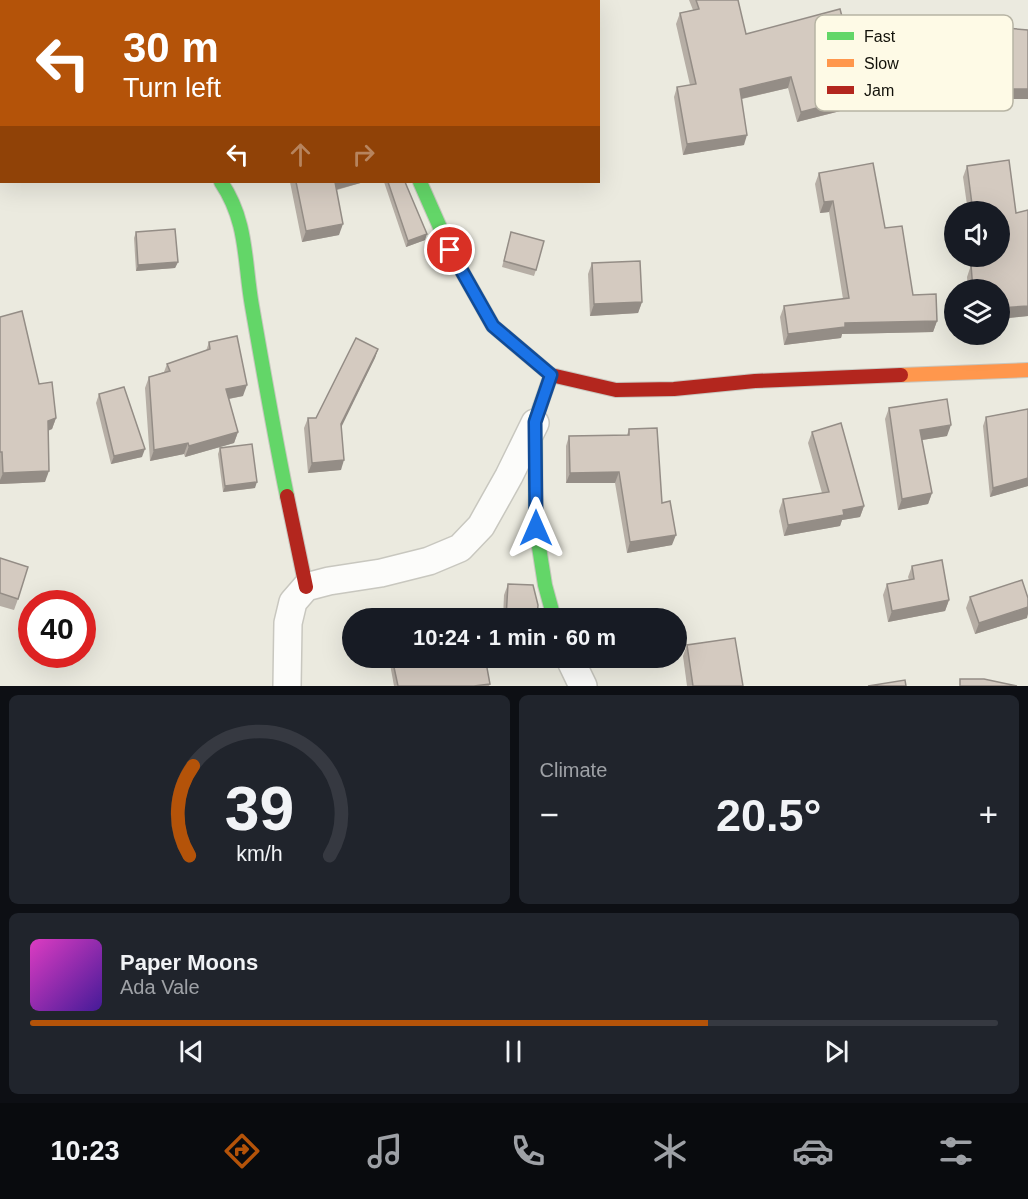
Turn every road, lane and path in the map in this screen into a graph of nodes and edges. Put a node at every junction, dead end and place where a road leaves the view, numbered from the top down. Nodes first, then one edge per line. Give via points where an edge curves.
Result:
1 (222, 183) edge
2 (420, 183) edge
3 (1028, 370) edge
4 (551, 375) junction
5 (535, 422) junction
6 (306, 587) junction
7 (551, 608) edge
8 (574, 668) edge
9 (287, 686) edge
10 (583, 686) edge

1 - 6 street via 231,194 244,240 254,318
2 - 4 street via 450,250 493,326
3 - 4 street via 616,390
4 - 5 street
5 - 6 street via 481,526 460,548 429,561
5 - 7 street via 536,528
6 - 9 street via 293,602 288,623
8 - 10 street

